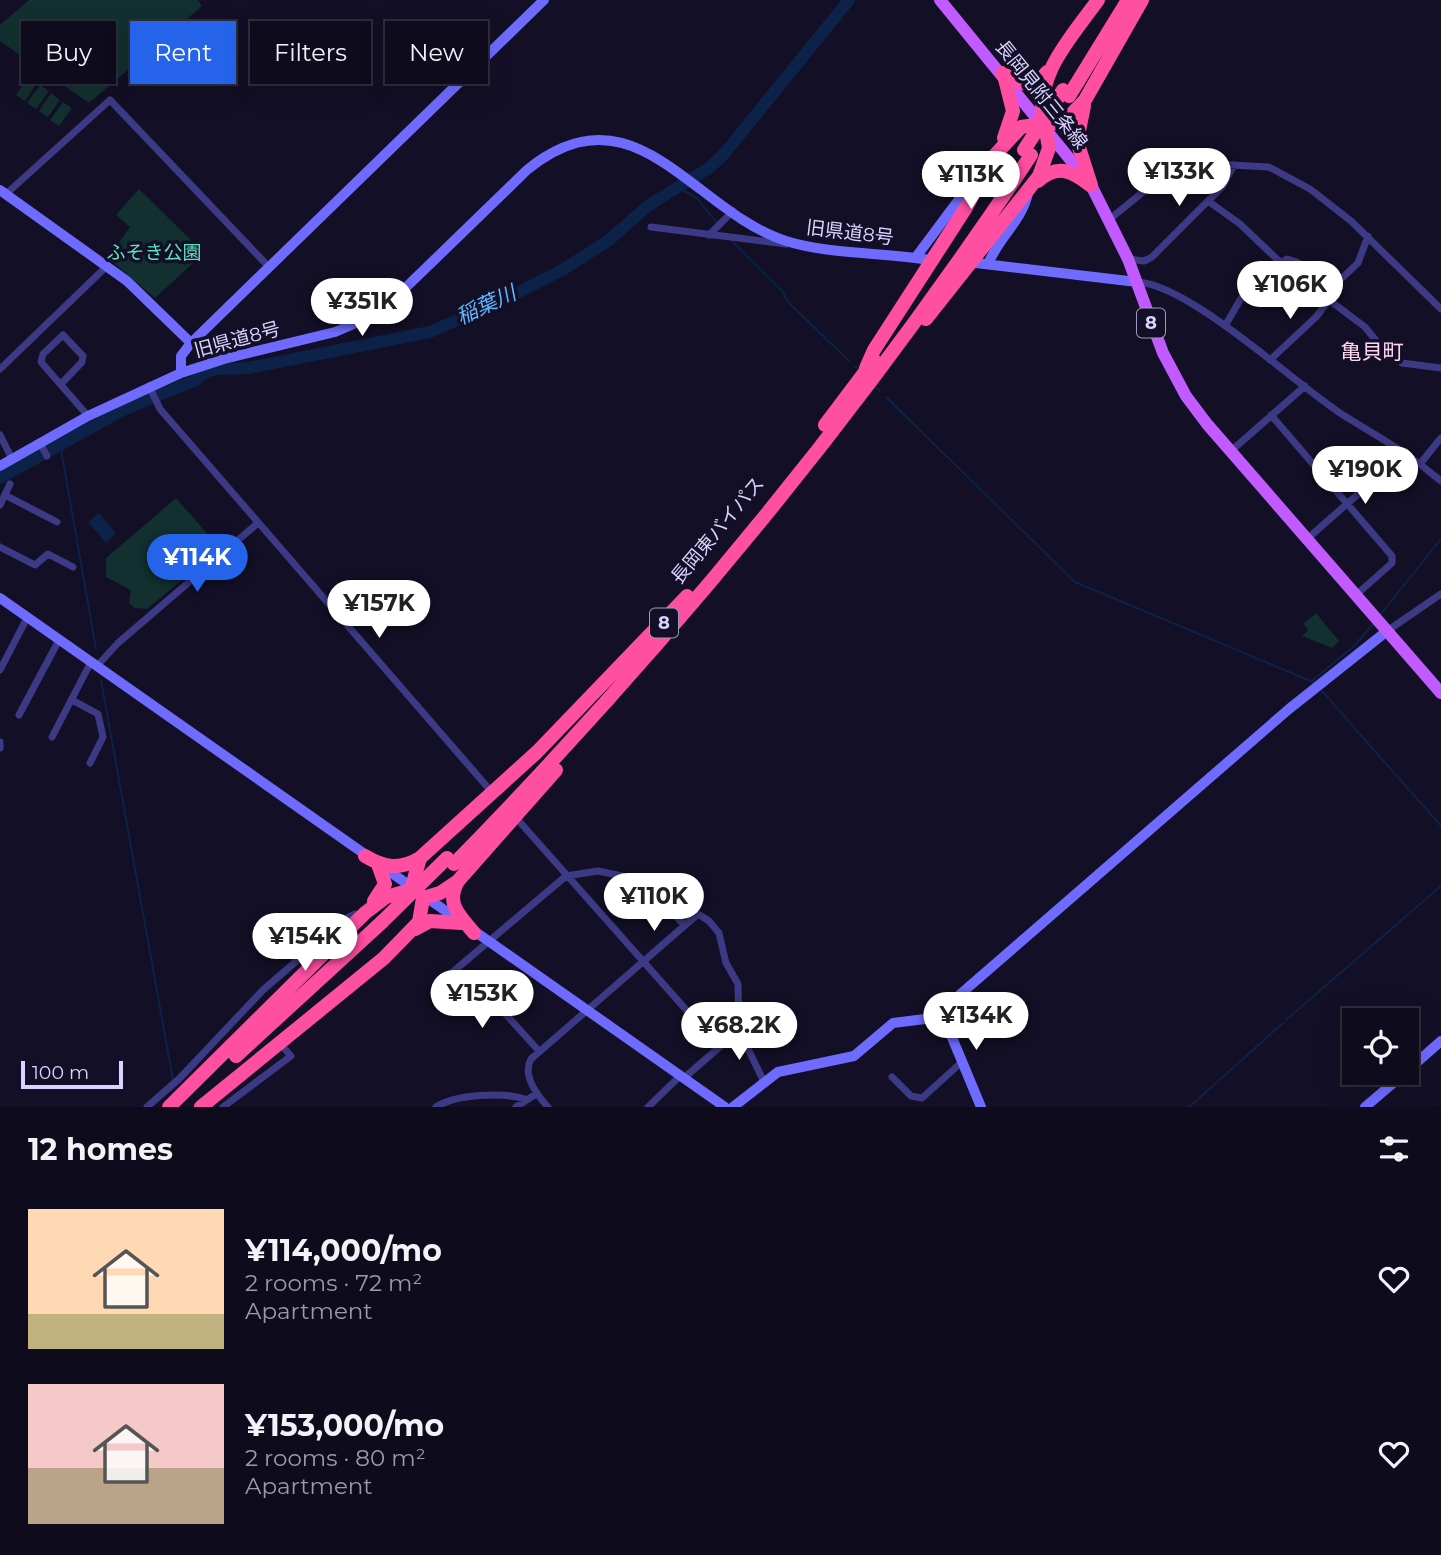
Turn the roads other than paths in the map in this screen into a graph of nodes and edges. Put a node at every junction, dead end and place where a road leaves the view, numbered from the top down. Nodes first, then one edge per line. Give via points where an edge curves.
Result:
1 (544, 0) edge
2 (940, 0) edge
3 (1098, 0) edge
4 (1117, 0) edge
5 (1128, 0) edge
6 (1142, 0) edge
7 (1051, 67) junction
8 (1003, 76) junction
9 (1066, 93) junction
10 (1085, 100) junction
11 (1044, 125) junction
12 (994, 157) junction
13 (1234, 164) junction
14 (1091, 185) junction
15 (1030, 189) junction
16 (2, 192) edge
17 (1208, 201) junction
18 (733, 211) junction
19 (1110, 219) junction
20 (651, 227) dead end
21 (709, 235) junction
22 (1368, 236) junction
23 (812, 247) junction
24 (916, 257) junction
25 (1128, 259) junction
26 (929, 260) dead end
27 (1281, 263) junction
28 (107, 265) junction
29 (269, 267) junction
30 (1138, 282) junction
31 (1328, 296) junction
32 (1441, 309) edge
33 (1225, 326) junction
34 (191, 343) junction
35 (1270, 359) junction
36 (1441, 368) edge
37 (0, 369) edge
38 (181, 373) junction
39 (62, 383) junction
40 (865, 383) junction
41 (149, 386) junction
42 (1305, 386) junction
43 (1271, 415) junction
44 (88, 416) junction
45 (0, 435) edge
46 (1441, 438) edge
47 (41, 445) junction
48 (1231, 451) junction
49 (1406, 452) junction
50 (47, 456) dead end
51 (12, 459) junction
52 (1420, 464) junction
53 (0, 466) edge
54 (1441, 481) edge
55 (10, 484) dead end
56 (5, 495) junction
57 (1347, 503) junction
58 (0, 505) edge
59 (57, 522) dead end
60 (258, 523) junction
61 (1307, 539) junction
62 (0, 547) edge
63 (73, 567) dead end
64 (1441, 594) edge
65 (1356, 595) junction
66 (687, 596) junction
67 (0, 598) edge
68 (27, 618) junction
69 (678, 620) junction
70 (1387, 631) junction
71 (59, 640) junction
72 (94, 664) junction
73 (0, 670) edge
74 (1439, 687) edge
75 (72, 700) junction
76 (19, 715) dead end
77 (52, 737) dead end
78 (0, 742) edge
79 (0, 748) edge
80 (90, 763) dead end
81 (490, 790) dead end
82 (518, 820) dead end
83 (365, 856) junction
84 (421, 858) junction
85 (450, 861) junction
86 (379, 867) junction
87 (566, 876) junction
88 (458, 881) junction
89 (417, 894) junction
90 (363, 915) junction
91 (461, 923) junction
92 (386, 924) junction
93 (684, 925) junction
94 (415, 929) junction
95 (474, 933) junction
96 (488, 942) junction
97 (642, 963) junction
98 (246, 1006) junction
99 (586, 1011) junction
100 (941, 1011) junction
101 (256, 1016) dead end
102 (739, 1030) junction
103 (1441, 1041) edge
104 (283, 1047) dead end
105 (719, 1047) junction
106 (539, 1051) junction
107 (1419, 1060) edge
108 (963, 1061) junction
109 (682, 1077) junction
110 (892, 1077) dead end
111 (764, 1082) junction
112 (1391, 1085) edge
113 (536, 1094) junction
114 (525, 1100) junction
115 (147, 1107) edge
116 (169, 1107) edge
117 (177, 1107) edge
118 (191, 1107) edge
119 (201, 1107) edge
120 (223, 1107) edge
121 (436, 1107) edge
122 (516, 1107) edge
123 (548, 1107) edge
124 (648, 1107) edge
125 (725, 1107) edge
126 (733, 1107) edge
127 (981, 1107) edge
128 (1365, 1107) edge

1 - 29 street
2 - 8 main road, 長岡見附三条線 / 8
3 - 7 highway
4 - 9 highway, 長岡東バイパス / 8
5 - 9 highway, 長岡東バイパス / 8
6 - 10 highway
7 - 8 highway via 1030,85
7 - 11 highway via 1041,97
8 - 11 main road, 長岡見附三条線 / 8
8 - 12 highway via 1013,111
9 - 40 highway, 長岡東バイパス / 8
10 - 11 highway via 1066,120
10 - 14 highway via 1077,141
11 - 12 highway via 1021,127
11 - 14 main road, 長岡見附三条線 / 8
11 - 15 highway via 1050,139 1047,159
12 - 24 street
12 - 40 highway via 874,350
13 - 17 street
13 - 19 street via 1194,166 1163,177
13 - 22 street via 1269,167 1310,189
14 - 15 highway via 1059,169
14 - 19 main road, 長岡見附三条線 / 8
15 - 30 street via 1026,204 982,264
15 - 40 highway via 893,360
16 - 28 street
16 - 29 street via 110,100
17 - 25 street via 1148,260
17 - 27 street
18 - 21 street
18 - 23 street, 旧県道8号 via 771,234
18 - 38 street, 旧県道8号 via 654,156 627,144 601,140 570,145 527,170 396,297 363,320 335,332
19 - 25 main road, 長岡見附三条線 / 8
20 - 21 street
21 - 23 street
22 - 31 street via 1358,263
22 - 32 street
23 - 24 street, 旧県道8号
24 - 26 street, 旧県道8号
25 - 30 main road, 長岡見附三条線 / 8
27 - 31 street via 1287,259 1297,262
27 - 33 street via 1258,290 1243,295
28 - 34 street
28 - 37 street
29 - 34 street
30 - 33 street via 1168,289
30 - 48 main road, 長岡見附三条線 / 8 via 1175,377
31 - 35 street via 1316,317
31 - 36 street via 1365,327 1386,354 1402,363
33 - 35 street
34 - 38 street via 181,356
35 - 42 street
38 - 41 street, 旧県道8号
39 - 39 street via 83,356 63,335 41,359
39 - 44 street
40 - 66 highway, 長岡東バイパス / 8
40 - 69 highway, 長岡東バイパス / 8 via 746,541
41 - 44 street, 旧県道8号
41 - 60 street via 160,409
42 - 43 street
42 - 49 street
43 - 48 street
43 - 57 street
44 - 47 street, 旧県道8号
45 - 51 street
46 - 52 street
47 - 50 street
47 - 51 street, 旧県道8号
48 - 61 main road, 長岡見附三条線 / 8
49 - 52 street
49 - 57 street
51 - 53 street, 旧県道8号
52 - 54 street
55 - 56 street
56 - 58 street
56 - 59 street
57 - 61 street
57 - 65 street via 1393,560
60 - 72 street
60 - 81 street
61 - 65 main road, 長岡見附三条線 / 8
62 - 63 street via 35,565 48,554
64 - 70 street
65 - 70 main road, 長岡見附三条線 / 8
66 - 84 highway, 8 via 537,752
66 - 85 highway, 長岡東バイパス / 8
67 - 68 street
68 - 71 street
68 - 73 street
69 - 85 highway, 長岡東バイパス / 8 via 556,757
69 - 88 highway, 8 via 537,793
70 - 74 main road, 長岡見附三条線 / 8
70 - 100 street via 1289,709
71 - 72 street
71 - 76 street
72 - 75 street
72 - 83 street
75 - 77 street
75 - 80 street via 98,714 103,737
78 - 79 street
82 - 87 street
83 - 84 highway via 394,867
83 - 86 street
84 - 89 highway
85 - 92 highway, 長岡東バイパス / 8
86 - 89 street
86 - 90 highway via 384,888
87 - 93 street via 598,871 622,876 654,893
87 - 96 street
87 - 97 street
88 - 89 highway, 8 via 440,893
88 - 95 highway via 454,908
89 - 90 highway, 8 via 386,897
89 - 91 street
89 - 94 highway via 421,916
90 - 98 street via 345,919
90 - 116 highway, 8
91 - 94 highway via 438,920
91 - 95 street
92 - 117 highway, 長岡東バイパス / 8
92 - 118 highway, 長岡東バイパス / 8
93 - 97 street
93 - 102 street via 698,914 719,933 726,963 738,984
94 - 119 highway via 328,1006
95 - 96 street
96 - 99 street
96 - 106 street via 448,976 485,1017 499,1007
97 - 99 street
97 - 105 street
98 - 101 street
98 - 115 street
99 - 106 street
99 - 109 street
100 - 108 street
100 - 111 street via 925,1019 893,1023 855,1056 785,1069
102 - 105 street
102 - 111 street
103 - 107 street
104 - 120 street via 291,1056
105 - 109 street
106 - 113 street via 527,1065
108 - 110 street via 922,1098 911,1096
108 - 127 street
109 - 124 street
109 - 125 street
111 - 126 street
112 - 128 street
113 - 114 street
113 - 123 street
114 - 121 street via 472,1095
114 - 122 street

